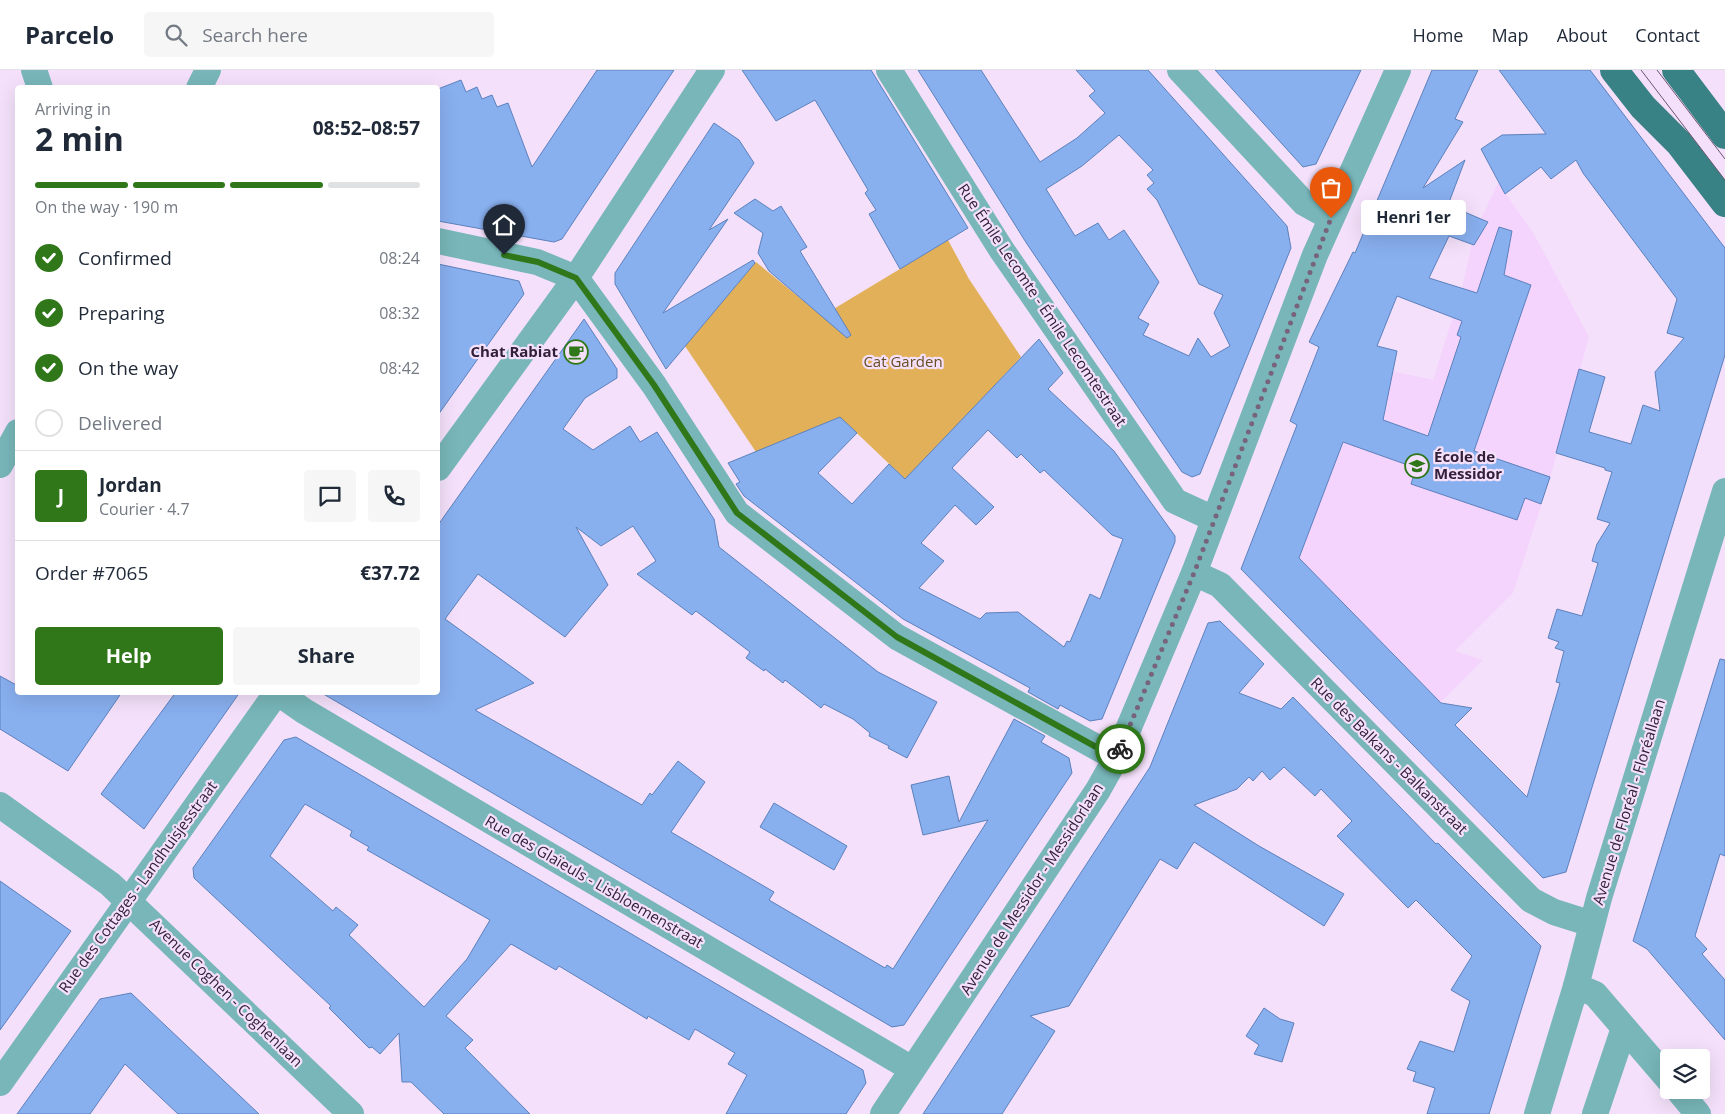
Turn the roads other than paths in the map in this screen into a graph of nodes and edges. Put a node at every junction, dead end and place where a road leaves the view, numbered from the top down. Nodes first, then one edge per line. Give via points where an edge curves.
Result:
1 (34, 70) edge
2 (208, 70) edge
3 (712, 70) edge
4 (889, 70) edge
5 (1180, 70) edge
6 (1398, 70) edge
7 (1614, 70) edge
8 (1676, 70) edge
9 (39, 85) edge
10 (200, 85) edge
11 (1725, 136) edge
12 (1725, 203) edge
13 (1331, 218) junction
14 (440, 241) edge
15 (576, 278) junction
16 (15, 438) edge
17 (0, 465) edge
18 (440, 465) edge
19 (1725, 491) edge
20 (1214, 519) junction
21 (1194, 573) junction
22 (275, 695) edge
23 (282, 695) edge
24 (1116, 758) junction
25 (0, 806) edge
26 (128, 901) junction
27 (1592, 924) junction
28 (1576, 986) junction
29 (1624, 1028) junction
30 (912, 1069) junction
31 (1660, 1070) edge
32 (0, 1083) edge
33 (1686, 1099) edge
34 (351, 1114) edge
35 (883, 1114) edge
36 (1537, 1114) edge
37 (1594, 1114) edge
38 (1698, 1114) edge

1 - 9 street
2 - 10 street
3 - 15 street
4 - 20 street, Rue Émile Lecomte - Émile Lecomtestraat via 1001,249 1175,501
5 - 13 street via 1304,203
6 - 13 street, Avenue de Messidor - Messidorlaan
7 - 12 main road via 1642,107 1679,143
8 - 11 main road
13 - 20 street, Avenue de Messidor - Messidorlaan
14 - 15 street via 538,262
15 - 18 street
15 - 24 street via 654,385 737,513 897,637
16 - 17 street
19 - 27 street, Avenue de Floréal - Floréallaan
20 - 21 street, Avenue de Messidor - Messidorlaan
21 - 24 street, Avenue de Messidor - Messidorlaan
21 - 27 street, Rue des Balkans - Balkanstraat via 1220,585 1532,900 1554,912
22 - 26 street, Rue des Cottages - Landhuisjesstraat
23 - 30 street, Rue des Glaïeuls - Lisbloemenstraat
24 - 30 street, Avenue de Messidor - Messidorlaan via 1098,790
25 - 26 street, Avenue Coghen - Coghenlaan via 110,884
26 - 32 street, Rue des Cottages - Landhuisjesstraat
26 - 34 street, Avenue Coghen - Coghenlaan
27 - 28 street, Avenue de Floréal - Floréallaan
28 - 29 street via 1595,994
28 - 36 street, Avenue de Floréal - Floréallaan
29 - 31 street
29 - 37 street
30 - 35 street, Avenue de Messidor - Messidorlaan
33 - 38 street

